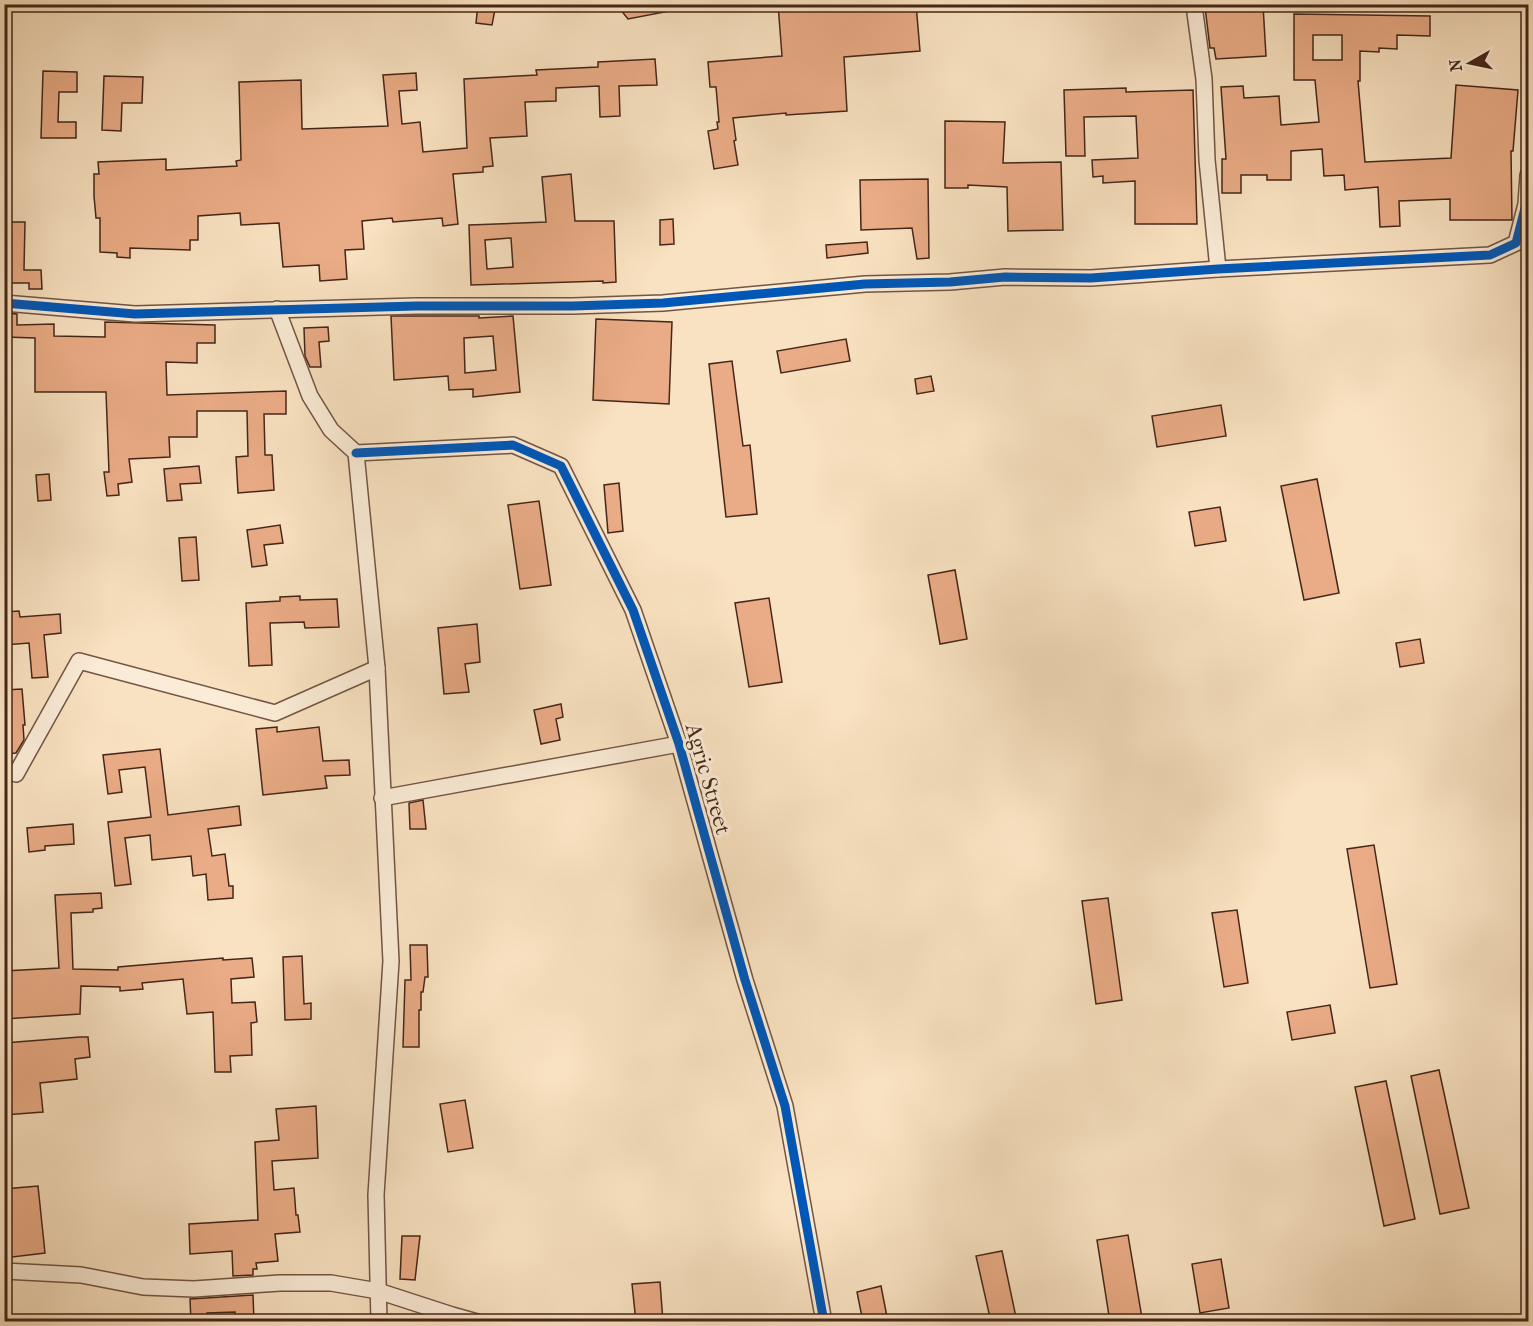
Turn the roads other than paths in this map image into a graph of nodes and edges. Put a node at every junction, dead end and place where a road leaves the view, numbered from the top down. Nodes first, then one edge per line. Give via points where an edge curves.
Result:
1 (1196, 4) edge
2 (1528, 175) edge
3 (1218, 269) junction
4 (4, 303) edge
5 (277, 309) junction
6 (356, 453) junction
7 (377, 668) junction
8 (679, 744) junction
9 (16, 774) dead end
10 (382, 798) junction
11 (4, 1271) edge
12 (378, 1291) junction
13 (378, 1322) edge
14 (477, 1322) edge
15 (824, 1322) edge

1 - 3 street
2 - 3 street via 1526,204 1516,243 1490,255
3 - 5 street via 1090,278 1005,277 865,284 663,303
4 - 5 street via 135,314
5 - 6 street via 310,396 331,430
6 - 7 street
6 - 8 street, Agric Street via 513,445 561,466 633,610
7 - 9 street via 274,713 79,662
7 - 10 street
8 - 10 street
8 - 15 street, Agric Street via 785,1106
10 - 12 street via 391,961 376,1196
11 - 12 street via 81,1275 143,1287 331,1283
12 - 13 street
12 - 14 street

